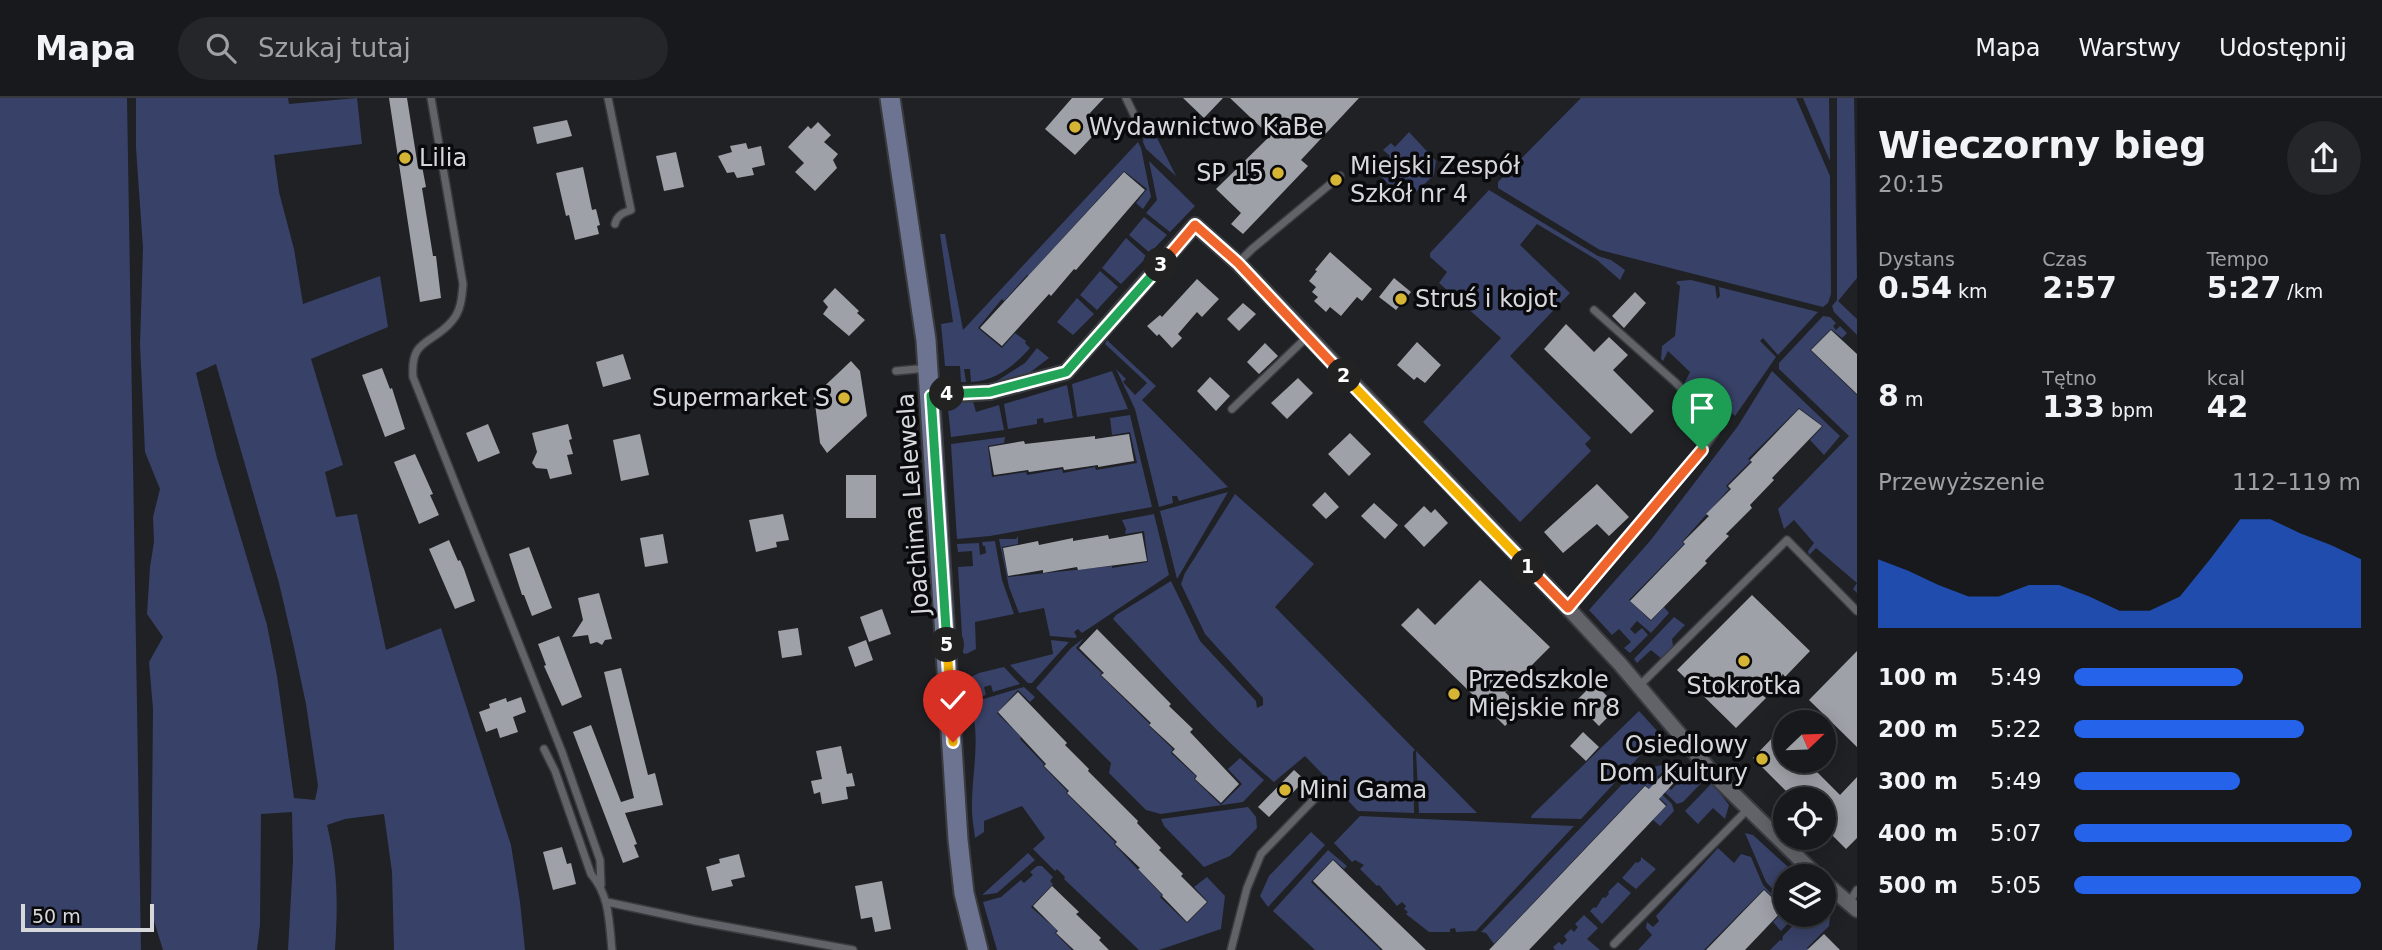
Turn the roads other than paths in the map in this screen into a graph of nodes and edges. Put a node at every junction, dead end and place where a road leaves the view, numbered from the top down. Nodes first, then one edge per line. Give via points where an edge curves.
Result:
1 (431, 98) edge
2 (608, 98) edge
3 (890, 98) edge
4 (1126, 98) edge
5 (1138, 121) dead end
6 (1340, 176) dead end
7 (615, 224) dead end
8 (1238, 263) junction
9 (1594, 310) dead end
10 (1307, 336) junction
11 (928, 368) junction
12 (896, 371) dead end
13 (931, 396) junction
14 (1232, 409) dead end
15 (1568, 608) junction
16 (1857, 611) edge
17 (1638, 687) junction
18 (544, 750) dead end
19 (1322, 791) dead end
20 (1749, 807) junction
21 (1805, 864) edge
22 (601, 885) junction
23 (1857, 890) edge
24 (1836, 893) edge
25 (607, 902) junction
26 (1852, 907) edge
27 (1614, 944) dead end
28 (612, 950) edge
29 (853, 950) edge
30 (978, 950) edge
31 (1231, 950) edge

1 - 22 lane via 463,292 452,322 414,354 412,377 562,752 600,860
2 - 7 lane via 631,210 622,213
3 - 11 street, Joachima Lelewela
4 - 5 lane
6 - 8 lane
8 - 10 street
8 - 13 street via 1195,225 1066,372 990,392
9 - 15 lane via 1710,417 1715,433
10 - 14 lane
10 - 15 street
11 - 12 lane
11 - 13 street, Joachima Lelewela
13 - 30 street, Joachima Lelewela via 958,840 964,893
15 - 17 street
16 - 17 lane via 1787,540
17 - 20 street via 1714,775
18 - 22 lane via 591,874
19 - 31 lane via 1261,854
20 - 21 street
20 - 27 lane
22 - 25 lane
23 - 26 lane
24 - 26 street
25 - 28 lane
25 - 29 lane

